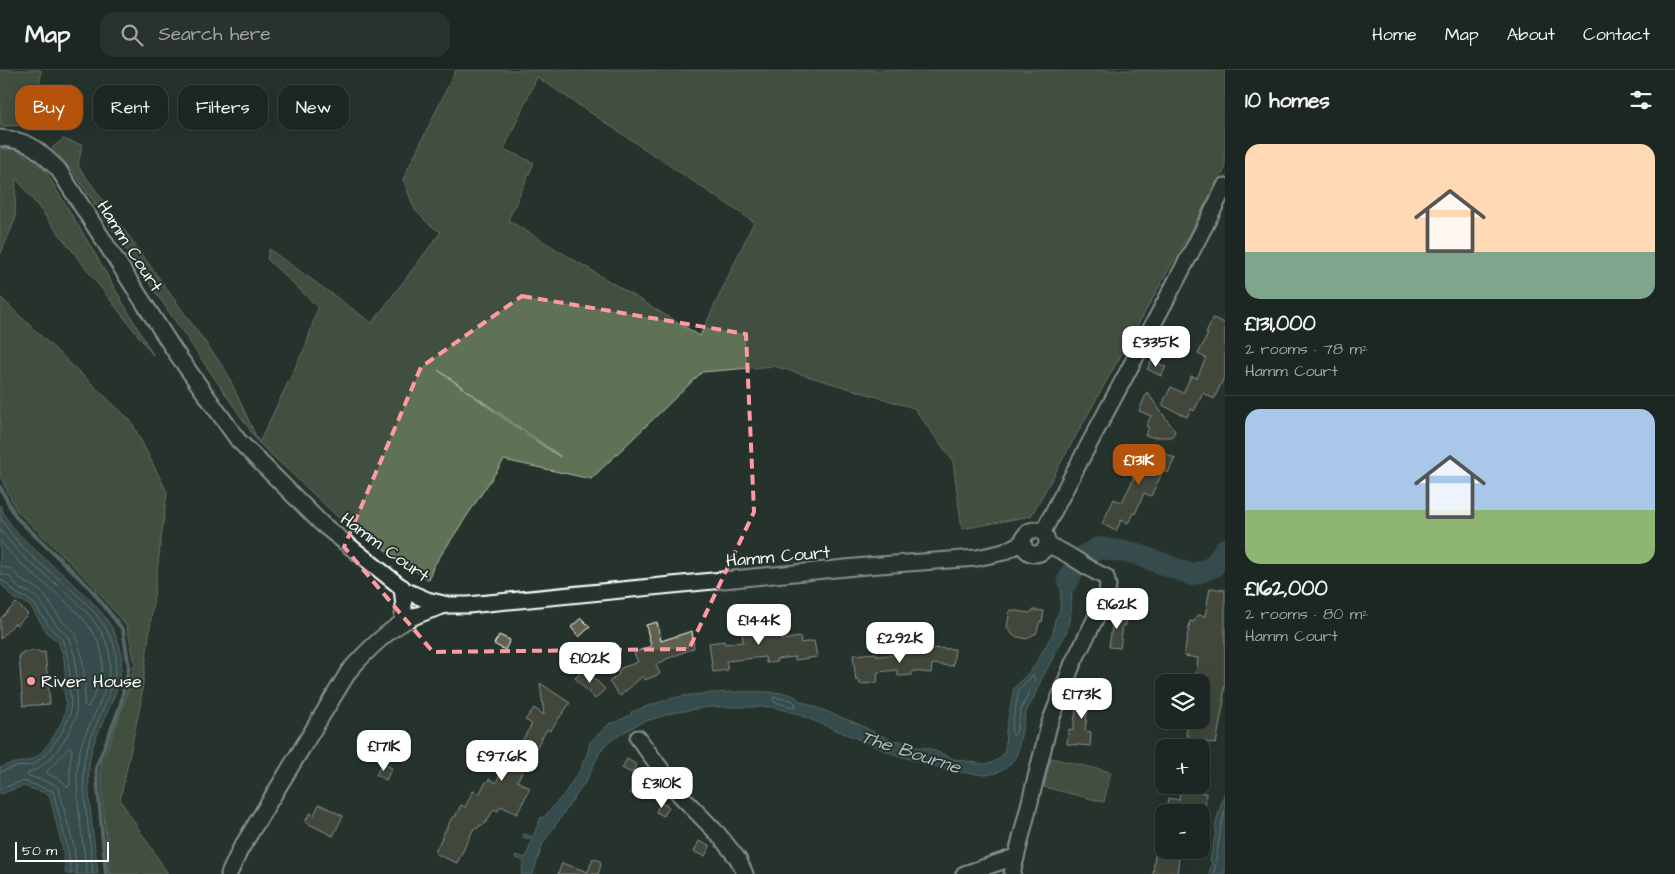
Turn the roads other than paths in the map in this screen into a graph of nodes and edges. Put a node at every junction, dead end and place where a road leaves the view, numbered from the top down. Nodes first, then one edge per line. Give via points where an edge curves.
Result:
1 (0, 138) edge
2 (1225, 186) edge
3 (1045, 539) junction
4 (402, 587) junction
5 (448, 605) junction
6 (402, 623) junction
7 (638, 738) dead end
8 (1015, 857) junction
9 (229, 874) edge
10 (744, 874) edge
11 (964, 874) edge
12 (1012, 874) edge

1 - 4 street, Hamm Court via 33,146 58,169 174,350 238,440 322,524
2 - 3 street via 1102,416
3 - 5 street, Hamm Court via 1042,552 1034,554 1026,550 1023,542 1004,552 977,558
3 - 8 street via 1090,570 1106,577 1108,584 1106,598 1049,724
4 - 5 street, Hamm Court via 427,600
4 - 6 street
5 - 6 street
6 - 9 street via 349,671 240,850
7 - 10 street via 680,795 738,859
8 - 11 street
8 - 12 street

